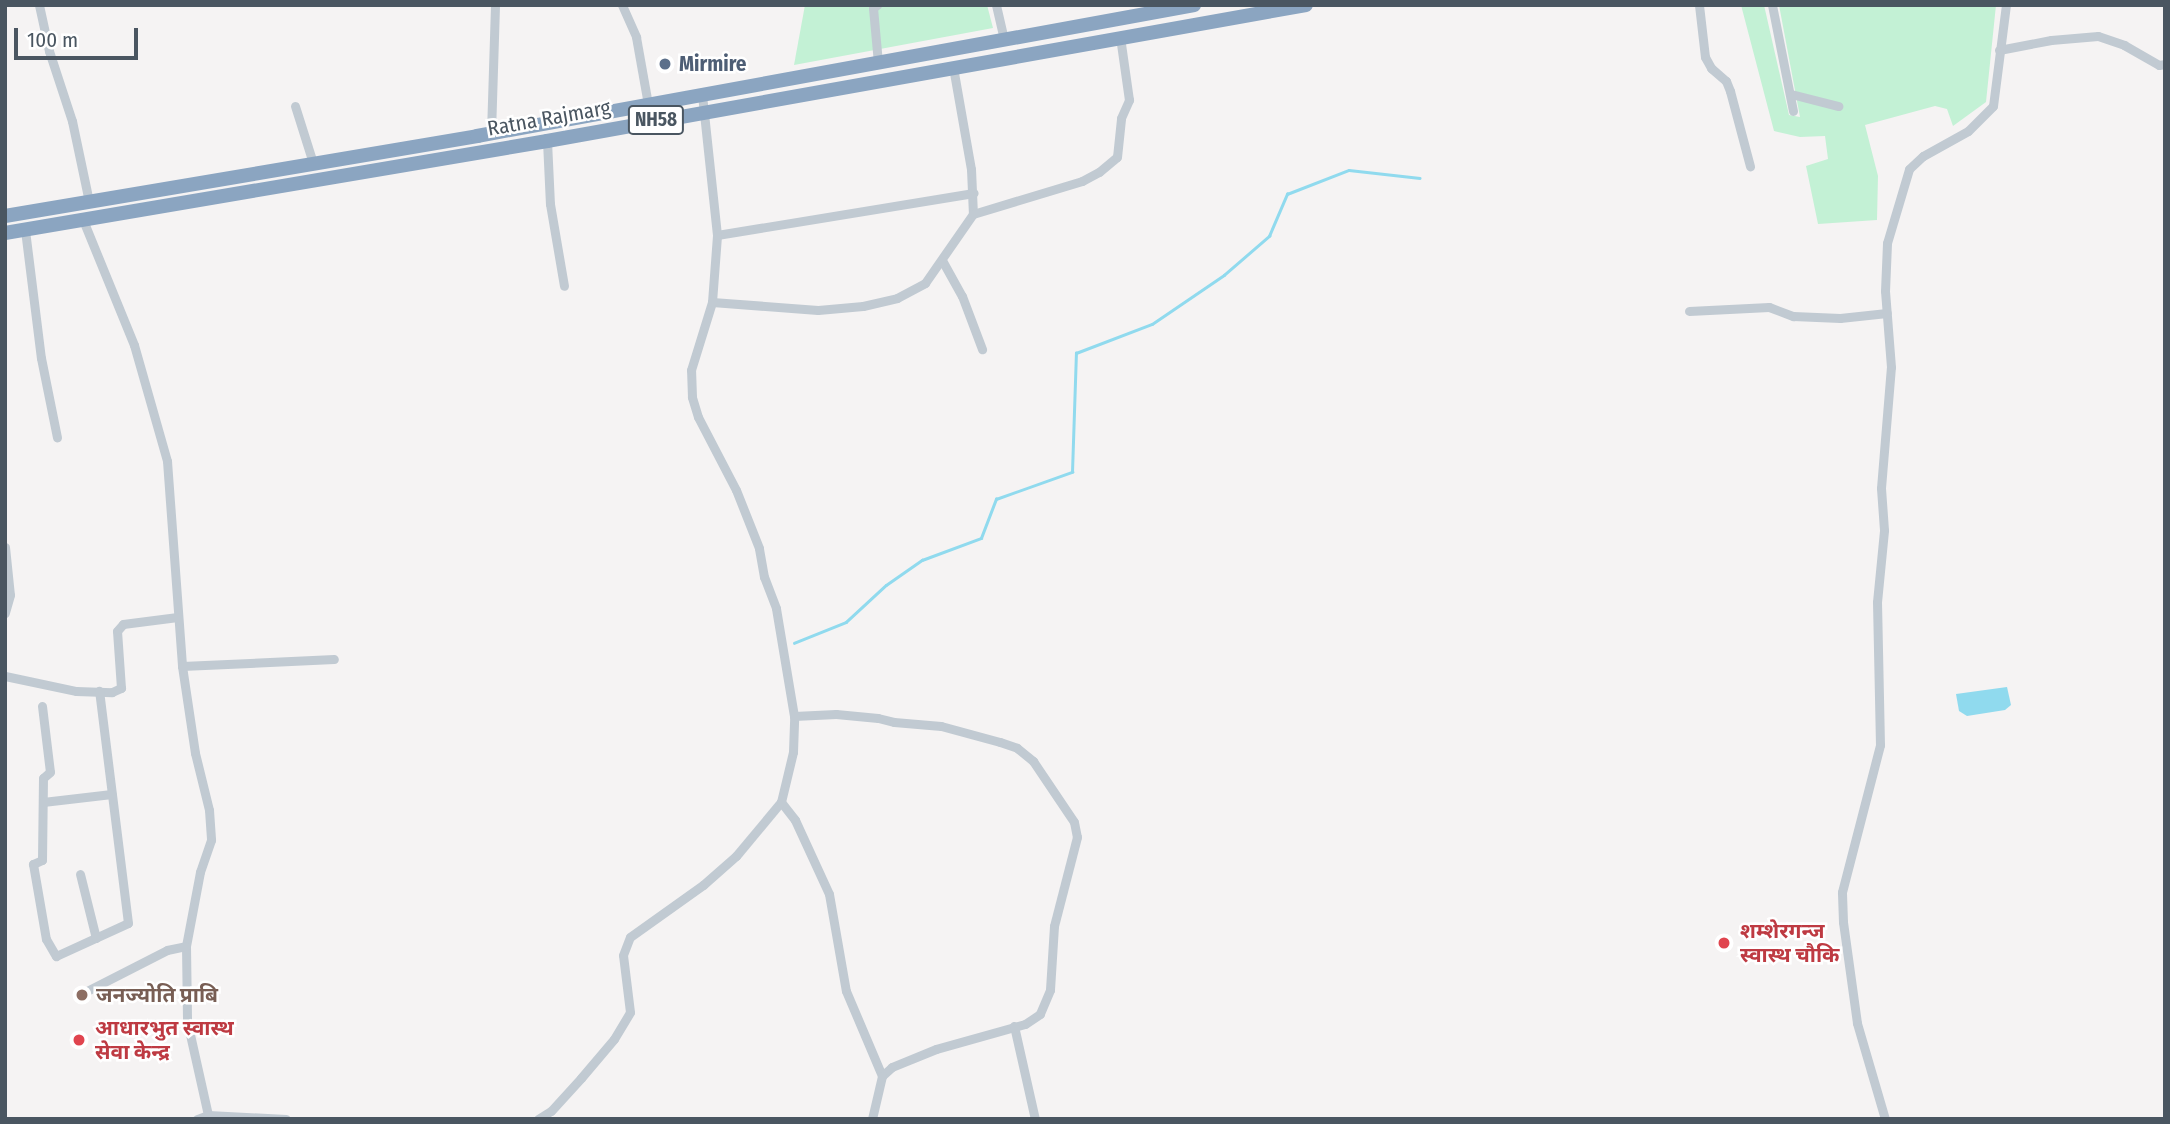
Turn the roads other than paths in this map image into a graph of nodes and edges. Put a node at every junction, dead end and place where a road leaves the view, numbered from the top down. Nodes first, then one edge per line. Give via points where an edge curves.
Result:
1 (38, 5) edge
2 (495, 5) edge
3 (622, 5) edge
4 (877, 5) edge
5 (996, 5) edge
6 (1194, 5) edge
7 (1306, 5) edge
8 (1699, 5) edge
9 (1772, 5) edge
10 (2006, 5) edge
11 (1120, 37) junction
12 (1004, 40) junction
13 (1999, 50) junction
14 (878, 63) junction
15 (2165, 64) edge
16 (953, 67) junction
17 (1791, 94) junction
18 (702, 95) junction
19 (650, 104) junction
20 (295, 106) dead end
21 (1838, 106) dead end
22 (1793, 111) dead end
23 (704, 113) junction
24 (651, 121) junction
25 (491, 133) junction
26 (547, 141) junction
27 (313, 163) junction
28 (1750, 166) dead end
29 (974, 193) junction
30 (89, 201) junction
31 (973, 214) junction
32 (5, 216) edge
33 (83, 219) junction
34 (25, 230) junction
35 (5, 233) edge
36 (716, 235) junction
37 (943, 262) junction
38 (564, 286) dead end
39 (712, 302) junction
40 (1689, 311) dead end
41 (1887, 313) junction
42 (982, 349) dead end
43 (57, 437) dead end
44 (5, 547) edge
45 (5, 612) edge
46 (178, 617) junction
47 (334, 659) dead end
48 (182, 666) junction
49 (5, 676) edge
50 (99, 691) junction
51 (42, 706) dead end
52 (794, 716) junction
53 (112, 794) junction
54 (43, 802) junction
55 (781, 802) junction
56 (79, 874) dead end
57 (96, 938) junction
58 (186, 946) junction
59 (83, 993) dead end
60 (1014, 1026) junction
61 (882, 1076) junction
62 (208, 1115) junction
63 (253, 1117) edge
64 (197, 1119) edge
65 (286, 1119) edge
66 (538, 1119) edge
67 (872, 1119) edge
68 (1035, 1119) edge
69 (1885, 1119) edge

1 - 30 street via 72,121
2 - 25 street
3 - 19 street via 636,37
4 - 14 street via 873,8
5 - 12 street
6 - 12 highway, Ratna Rajmarg / NH58
7 - 11 highway, Ratna Rajmarg / NH58
8 - 28 street via 1705,57 1730,91
9 - 17 street
10 - 13 street
11 - 16 highway, Ratna Rajmarg / NH58
11 - 31 street via 1130,93 1121,118 1117,157 1083,181
12 - 14 highway, Ratna Rajmarg / NH58
13 - 15 street via 2098,36
13 - 41 street via 1993,106 1968,131 1909,169 1887,243
14 - 18 highway, Ratna Rajmarg / NH58
16 - 23 highway, Ratna Rajmarg / NH58
16 - 29 street
17 - 21 street
17 - 22 street
18 - 19 highway, Ratna Rajmarg / NH58
18 - 23 street
19 - 24 street
19 - 25 highway, Ratna Rajmarg / NH58
20 - 27 street
23 - 24 highway, Ratna Rajmarg / NH58
23 - 36 street
24 - 26 highway, Ratna Rajmarg / NH58
25 - 27 highway, Ratna Rajmarg / NH58
26 - 33 highway, Ratna Rajmarg / NH58
26 - 38 street via 550,204
27 - 30 highway, Ratna Rajmarg / NH58
29 - 31 street
29 - 36 street
30 - 32 highway, Ratna Rajmarg / NH58
31 - 37 street
33 - 34 highway, Ratna Rajmarg / NH58
33 - 46 street via 134,345 167,461
34 - 35 highway, Ratna Rajmarg / NH58
34 - 43 street via 41,358
36 - 39 street
37 - 39 street via 925,284 897,298 863,306 818,310
37 - 42 street
39 - 52 street via 691,370 692,397 759,548 784,643
40 - 41 street via 1769,307 1793,316 1839,318
41 - 69 street via 1891,367 1877,602 1880,745 1842,892 1857,1023
44 - 45 street via 10,596
46 - 48 street
46 - 50 street via 123,624 117,631 121,688
47 - 48 street
48 - 58 street via 211,840
49 - 50 street via 76,691
50 - 53 street
51 - 54 street via 50,772 43,778
52 - 55 street via 793,752
52 - 60 street via 836,714 942,726 1017,748 1044,775 1074,822 1077,837 1054,926 1050,990 1040,1014
53 - 54 street
53 - 57 street via 128,923
54 - 57 street via 42,860 33,864 46,939 56,957
55 - 61 street via 795,820 829,894 846,991
55 - 66 street via 736,856 630,937 624,955 630,1012 614,1040 551,1111
56 - 57 street
58 - 59 street via 167,950
58 - 62 street via 187,1021
60 - 61 street via 936,1049
60 - 68 street
61 - 67 street
62 - 63 street
62 - 64 street
63 - 65 street

